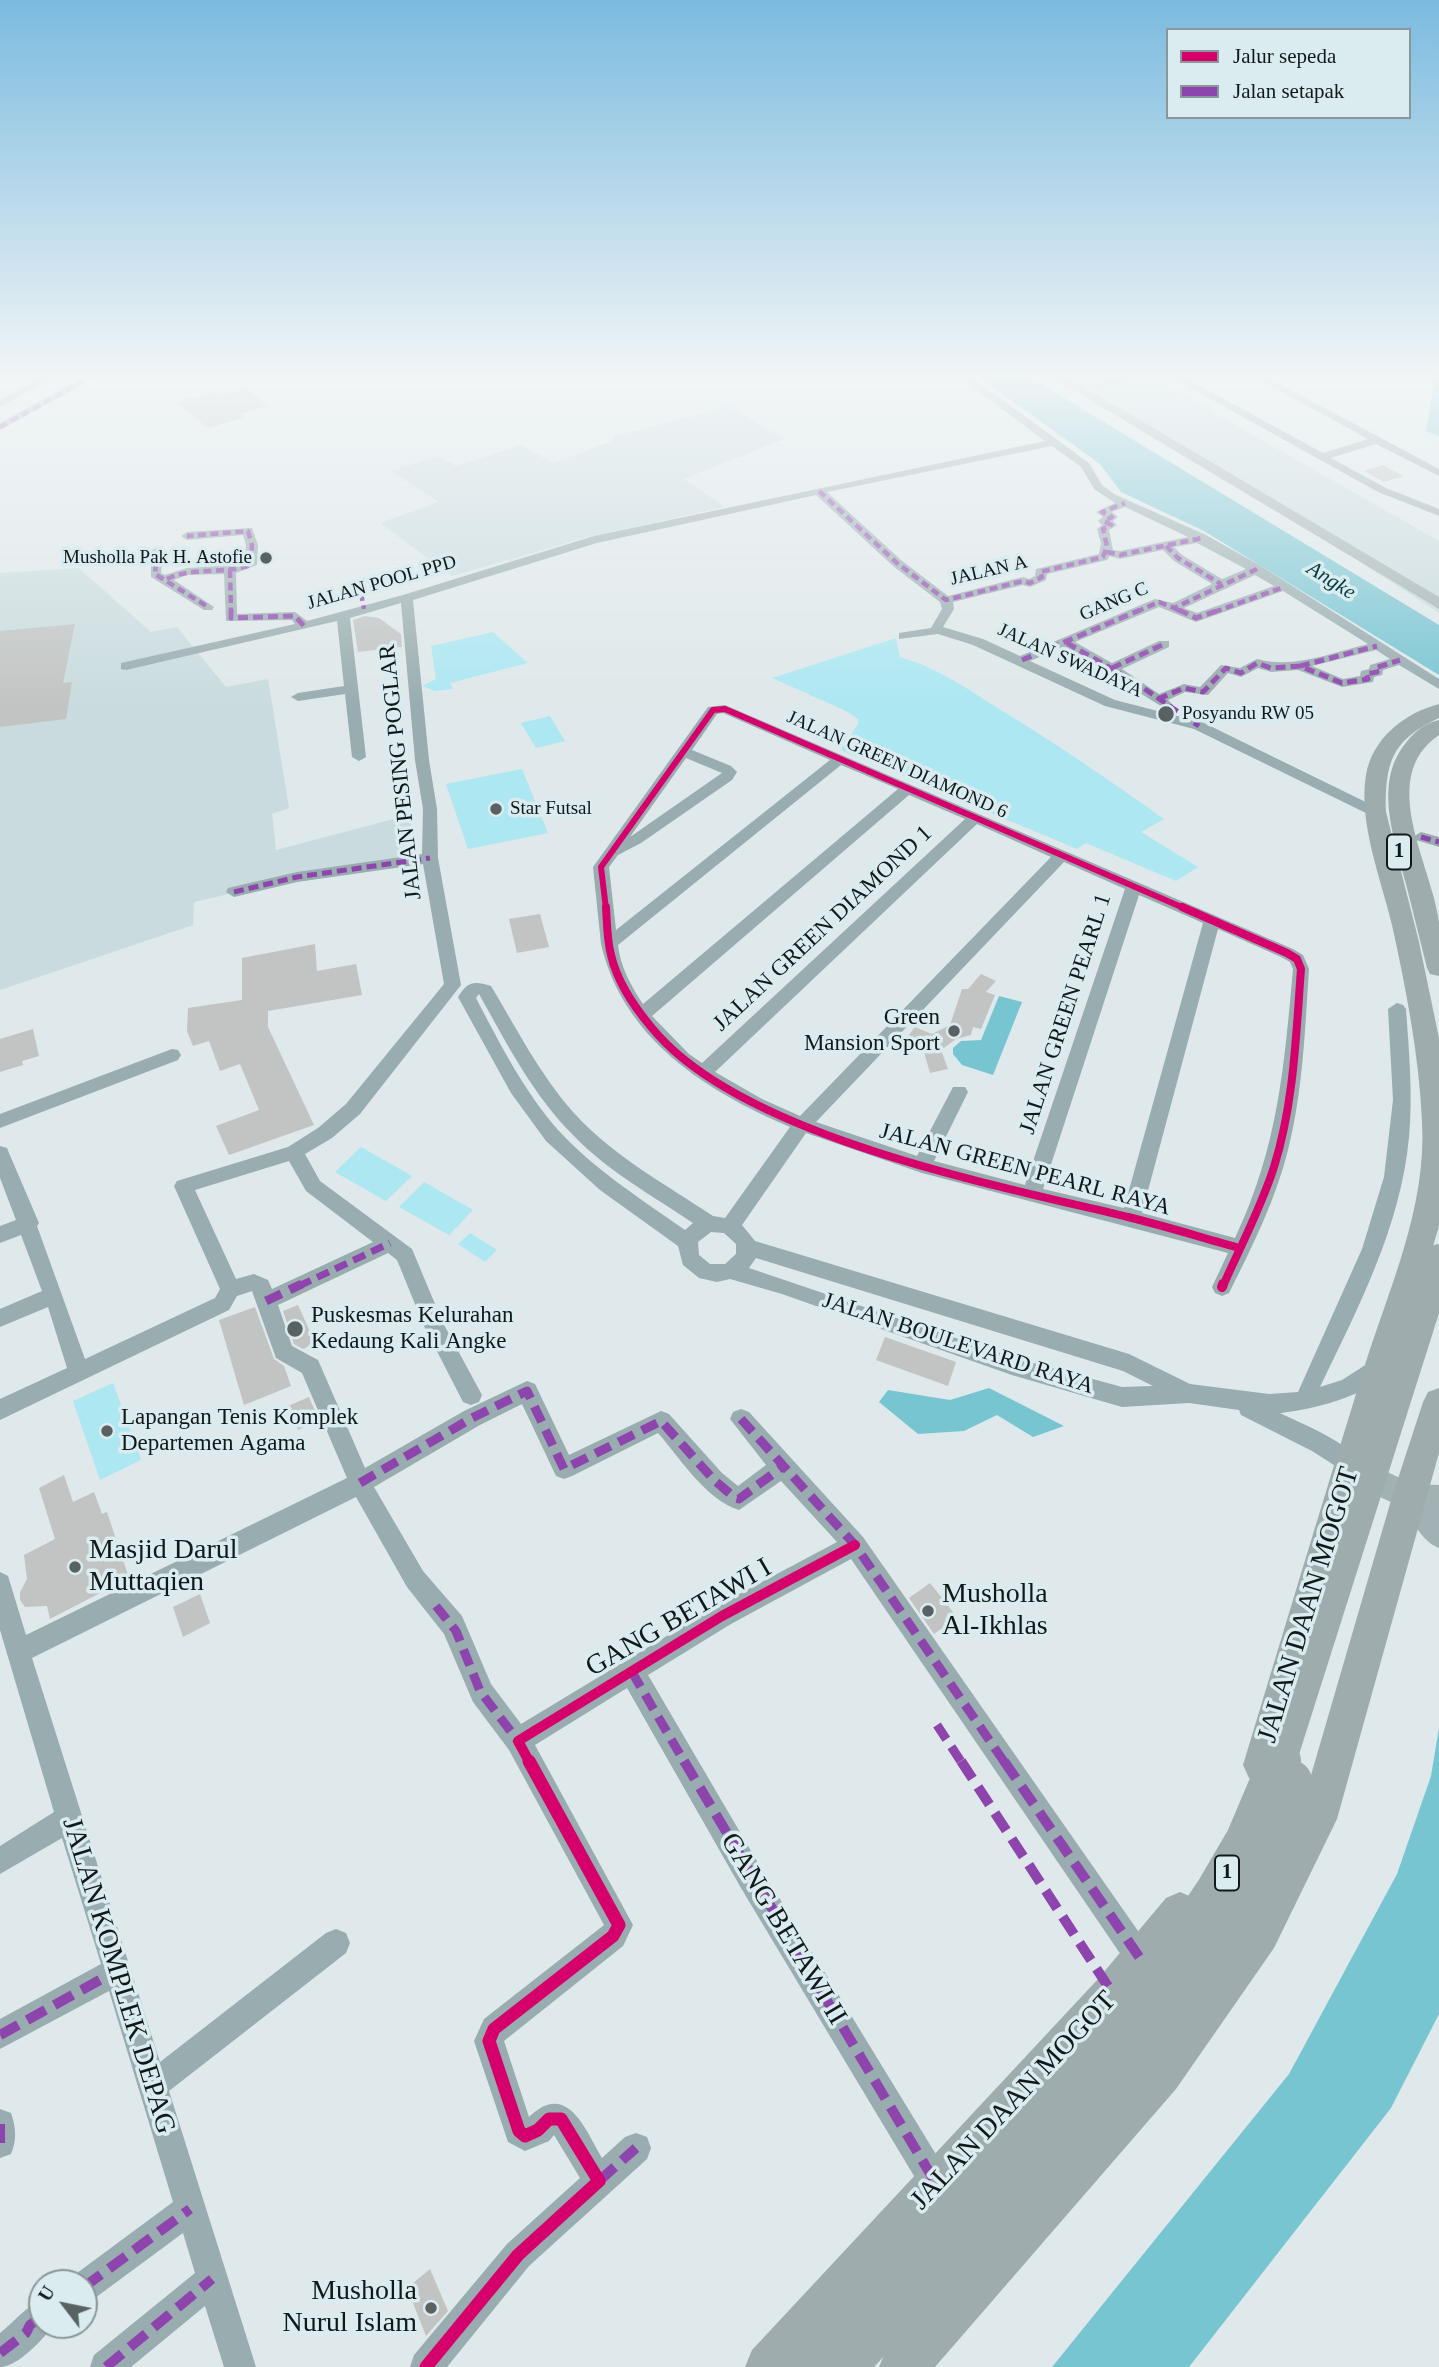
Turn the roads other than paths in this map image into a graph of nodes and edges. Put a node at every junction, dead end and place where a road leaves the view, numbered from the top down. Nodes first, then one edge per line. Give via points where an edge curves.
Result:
1 (841, 486) edge
2 (1098, 486) edge
3 (1241, 486) edge
4 (1271, 486) edge
5 (1375, 486) edge
6 (819, 491) junction
7 (1125, 503) junction
8 (1439, 513) edge
9 (187, 536) dead end
10 (1202, 538) junction
11 (1339, 545) junction
12 (1166, 546) junction
13 (157, 551) dead end
14 (1107, 552) junction
15 (1257, 569) junction
16 (230, 570) junction
17 (167, 579) junction
18 (1221, 584) junction
19 (1284, 587) junction
20 (361, 593) dead end
21 (407, 598) junction
22 (946, 600) junction
23 (1439, 604) edge
24 (208, 607) dead end
25 (1174, 608) junction
26 (364, 609) junction
27 (343, 615) junction
28 (304, 626) junction
29 (939, 630) junction
30 (904, 636) dead end
31 (1067, 643) junction
32 (1164, 644) dead end
33 (1377, 646) junction
34 (1022, 660) junction
35 (1400, 660) junction
36 (127, 661) dead end
37 (1300, 666) junction
38 (1112, 668) junction
39 (1439, 685) edge
40 (353, 689) junction
41 (298, 697) dead end
42 (1157, 699) junction
43 (719, 708) joint
44 (1439, 710) edge
45 (1439, 718) edge
46 (1199, 726) junction
47 (1439, 726) edge
48 (1439, 743) edge
49 (684, 752) junction
50 (359, 757) dead end
51 (840, 759) junction
52 (907, 789) junction
53 (1375, 812) junction
54 (975, 818) junction
55 (1430, 839) edge
56 (610, 852) junction
57 (1061, 856) junction
58 (430, 858) junction
59 (1133, 888) junction
60 (234, 892) dead end
61 (1439, 897) edge
62 (1212, 921) junction
63 (609, 944) junction
64 (1439, 968) edge
65 (642, 1015) junction
66 (1432, 1016) edge
67 (172, 1055) dead end
68 (702, 1073) junction
69 (959, 1092) dead end
70 (0, 1121) edge
71 (802, 1125) junction
72 (1438, 1146) edge
73 (294, 1152) junction
74 (0, 1153) edge
75 (922, 1166) junction
76 (1437, 1174) edge
77 (1031, 1195) junction
78 (1131, 1218) junction
79 (29, 1223) junction
80 (709, 1224) junction
81 (730, 1226) junction
82 (0, 1235) edge
83 (688, 1242) junction
84 (390, 1243) junction
85 (747, 1247) junction
86 (1240, 1248) junction
87 (1439, 1257) edge
88 (731, 1271) junction
89 (1222, 1287) dead end
90 (230, 1289) junction
91 (54, 1295) junction
92 (1439, 1297) edge
93 (266, 1301) junction
94 (0, 1318) edge
95 (1381, 1364) junction
96 (79, 1372) junction
97 (1189, 1393) junction
98 (471, 1395) dead end
99 (1229, 1400) junction
100 (1308, 1401) junction
101 (1439, 1402) edge
102 (0, 1410) edge
103 (741, 1419) dead end
104 (1420, 1459) junction
105 (1351, 1466) junction
106 (782, 1467) junction
107 (360, 1482) junction
108 (1424, 1498) edge
109 (1437, 1533) edge
110 (855, 1545) junction
111 (0, 1584) edge
112 (18, 1653) junction
113 (632, 1671) junction
114 (523, 1737) junction
115 (71, 1817) junction
116 (0, 1861) edge
117 (336, 1942) dead end
118 (1142, 1961) junction
119 (118, 1970) junction
120 (0, 2035) edge
121 (151, 2087) junction
122 (0, 2124) edge
123 (0, 2143) edge
124 (636, 2148) dead end
125 (599, 2181) junction
126 (937, 2185) junction
127 (190, 2209) junction
128 (98, 2277) edge
129 (212, 2279) junction
130 (28, 2329) edge
131 (0, 2353) edge
132 (106, 2367) edge
133 (240, 2367) edge
134 (426, 2367) edge
135 (768, 2367) edge
136 (804, 2367) edge
137 (846, 2367) edge
138 (903, 2367) edge

1 - 6 street, JALAN POOL PPD
2 - 7 street
3 - 11 main road
4 - 11 main road via 1366,543
5 - 8 street
6 - 21 street, JALAN POOL PPD via 594,540
6 - 22 street via 897,563
7 - 10 street
7 - 14 street via 1102,512 1112,517 1104,521 1111,525 1103,530
9 - 16 street via 249,532 251,565
10 - 12 street
10 - 15 street
11 - 23 main road
12 - 14 street via 1120,555
12 - 18 street
13 - 17 street via 155,574
14 - 22 street, JALAN A via 1090,562 1039,572 1042,577 1030,583
15 - 18 street, GANG C
15 - 19 street
16 - 17 street via 182,571
16 - 28 street via 231,618 295,616
17 - 24 street
18 - 25 street, GANG C
19 - 25 street via 1196,618
19 - 33 street
20 - 26 street
21 - 26 street, JALAN POOL PPD
21 - 58 street, JALAN PESING POGLAR via 430,809
22 - 29 street via 948,609
25 - 31 street, GANG C via 1159,602
26 - 27 street, JALAN POOL PPD
27 - 28 street, JALAN POOL PPD
27 - 40 street
28 - 36 street, JALAN POOL PPD via 148,663
29 - 30 street
29 - 34 street, JALAN SWADAYA
31 - 34 street, GANG C
31 - 38 street
32 - 38 street
33 - 35 street
33 - 37 street
34 - 46 street, JALAN SWADAYA via 1110,703
35 - 37 street via 1375,668 1377,672 1366,674 1369,679 1344,683
35 - 39 street
37 - 42 street via 1271,668 1257,663 1241,673 1226,668 1203,692 1185,688
38 - 42 street
40 - 41 street
40 - 50 street
42 - 46 street
43 - 49 street
43 - 51 street, JALAN GREEN DIAMOND 6
44 - 53 highway, JALAN DAAN MOGOT / 1 via 1408,726 1387,746 1377,762
45 - 66 highway, JALAN DAAN MOGOT / 1 via 1413,731 1397,747 1385,781
46 - 53 street, JALAN SWADAYA
47 - 64 highway, 1 via 1407,754 1398,796
48 - 55 highway, 1 via 1427,751 1416,769 1413,788
49 - 56 street
49 - 56 street via 730,772 636,840
51 - 52 street, JALAN GREEN DIAMOND 6
51 - 63 street
52 - 54 street, JALAN GREEN DIAMOND 6
52 - 65 street
53 - 66 highway, JALAN DAAN MOGOT / 1
54 - 57 street, JALAN GREEN DIAMOND 6
54 - 68 street, JALAN GREEN DIAMOND 1
55 - 61 highway, 1
56 - 63 street, JALAN GREEN PEARL RAYA via 600,873
57 - 59 street
57 - 71 street
58 - 60 street via 298,877
58 - 73 street, JALAN PESING POGLAR via 453,985 353,1109
59 - 62 street
59 - 77 street, JALAN GREEN PEARL 1
62 - 78 street
62 - 86 street via 1297,960 1301,969 1294,1068 1279,1149
63 - 65 street, JALAN GREEN PEARL RAYA via 620,980
65 - 68 street, JALAN GREEN PEARL RAYA via 670,1048
66 - 72 highway, JALAN DAAN MOGOT / 1
66 - 100 street via 1397,1015 1402,1102 1392,1183 1373,1251
67 - 70 street
68 - 71 street, JALAN GREEN PEARL RAYA
69 - 75 street
71 - 75 street, JALAN GREEN PEARL RAYA
71 - 81 street
72 - 76 highway, JALAN DAAN MOGOT / 1
73 - 84 street via 310,1184
73 - 90 street, JALAN PESING POGLAR via 184,1186
74 - 79 street
75 - 77 street, JALAN GREEN PEARL RAYA
76 - 95 highway, JALAN DAAN MOGOT / 1 via 1422,1241
77 - 78 street, JALAN GREEN PEARL RAYA
78 - 86 street, JALAN GREEN PEARL RAYA
79 - 82 street
79 - 91 street
80 - 81 street
80 - 83 street
80 - 83 street via 581,1132 551,1098 485,990 471,990 467,997 538,1118 587,1166
81 - 85 street via 742,1234
83 - 88 street via 688,1255 696,1267 710,1273
84 - 93 street
84 - 98 street via 405,1255
85 - 88 street via 743,1261
85 - 97 street, JALAN BOULEVARD RAYA via 1129,1363
86 - 89 street
87 - 136 highway, JALAN DAAN MOGOT / 1, bridge via 1310,1670 1273,1782 1247,1839 1140,2004
88 - 97 street, JALAN BOULEVARD RAYA via 1102,1392 1122,1397
90 - 93 street via 258,1283
90 - 96 street via 222,1304
91 - 94 street
91 - 96 street
92 - 137 highway, JALAN DAAN MOGOT / 1, bridge via 1307,1738 1272,1833 1246,1881 1154,2023
93 - 107 street via 283,1352 310,1367
95 - 100 street, JALAN BOULEVARD RAYA via 1349,1387
95 - 105 highway, JALAN DAAN MOGOT / 1
96 - 102 street
97 - 99 street, JALAN BOULEVARD RAYA
99 - 100 street, JALAN BOULEVARD RAYA
99 - 105 street, JALAN BOULEVARD RAYA via 1280,1422
101 - 104 highway
103 - 106 street
104 - 105 highway via 1395,1468
104 - 108 highway
105 - 108 main road
105 - 118 highway, JALAN DAAN MOGOT / 1 via 1256,1785 1212,1869
106 - 107 street via 735,1499 662,1421 564,1469 527,1391
106 - 110 street
107 - 112 street
107 - 114 street via 415,1579 453,1625 482,1693
108 - 109 main road
108 - 138 highway via 1318,1819 1260,1934 1161,2074
110 - 113 street, GANG BETAWI I via 722,1616
110 - 118 street
111 - 112 street, JALAN KOMPLEK DEPAG
112 - 115 street, JALAN KOMPLEK DEPAG
113 - 114 street, GANG BETAWI I
113 - 126 street, GANG BETAWI II
114 - 125 street via 620,1925 613,1936 494,2029 489,2041 519,2131 531,2135 549,2119 561,2119
115 - 116 street
115 - 119 street, JALAN KOMPLEK DEPAG
117 - 121 street
118 - 126 highway, JALAN DAAN MOGOT / 1
119 - 120 street
119 - 121 street, JALAN KOMPLEK DEPAG
121 - 127 street, JALAN KOMPLEK DEPAG
122 - 123 street
124 - 125 street
125 - 134 street via 518,2255
126 - 135 highway, JALAN DAAN MOGOT / 1
127 - 128 street
127 - 129 street, JALAN KOMPLEK DEPAG
129 - 132 street
129 - 133 street, JALAN KOMPLEK DEPAG
130 - 131 street

